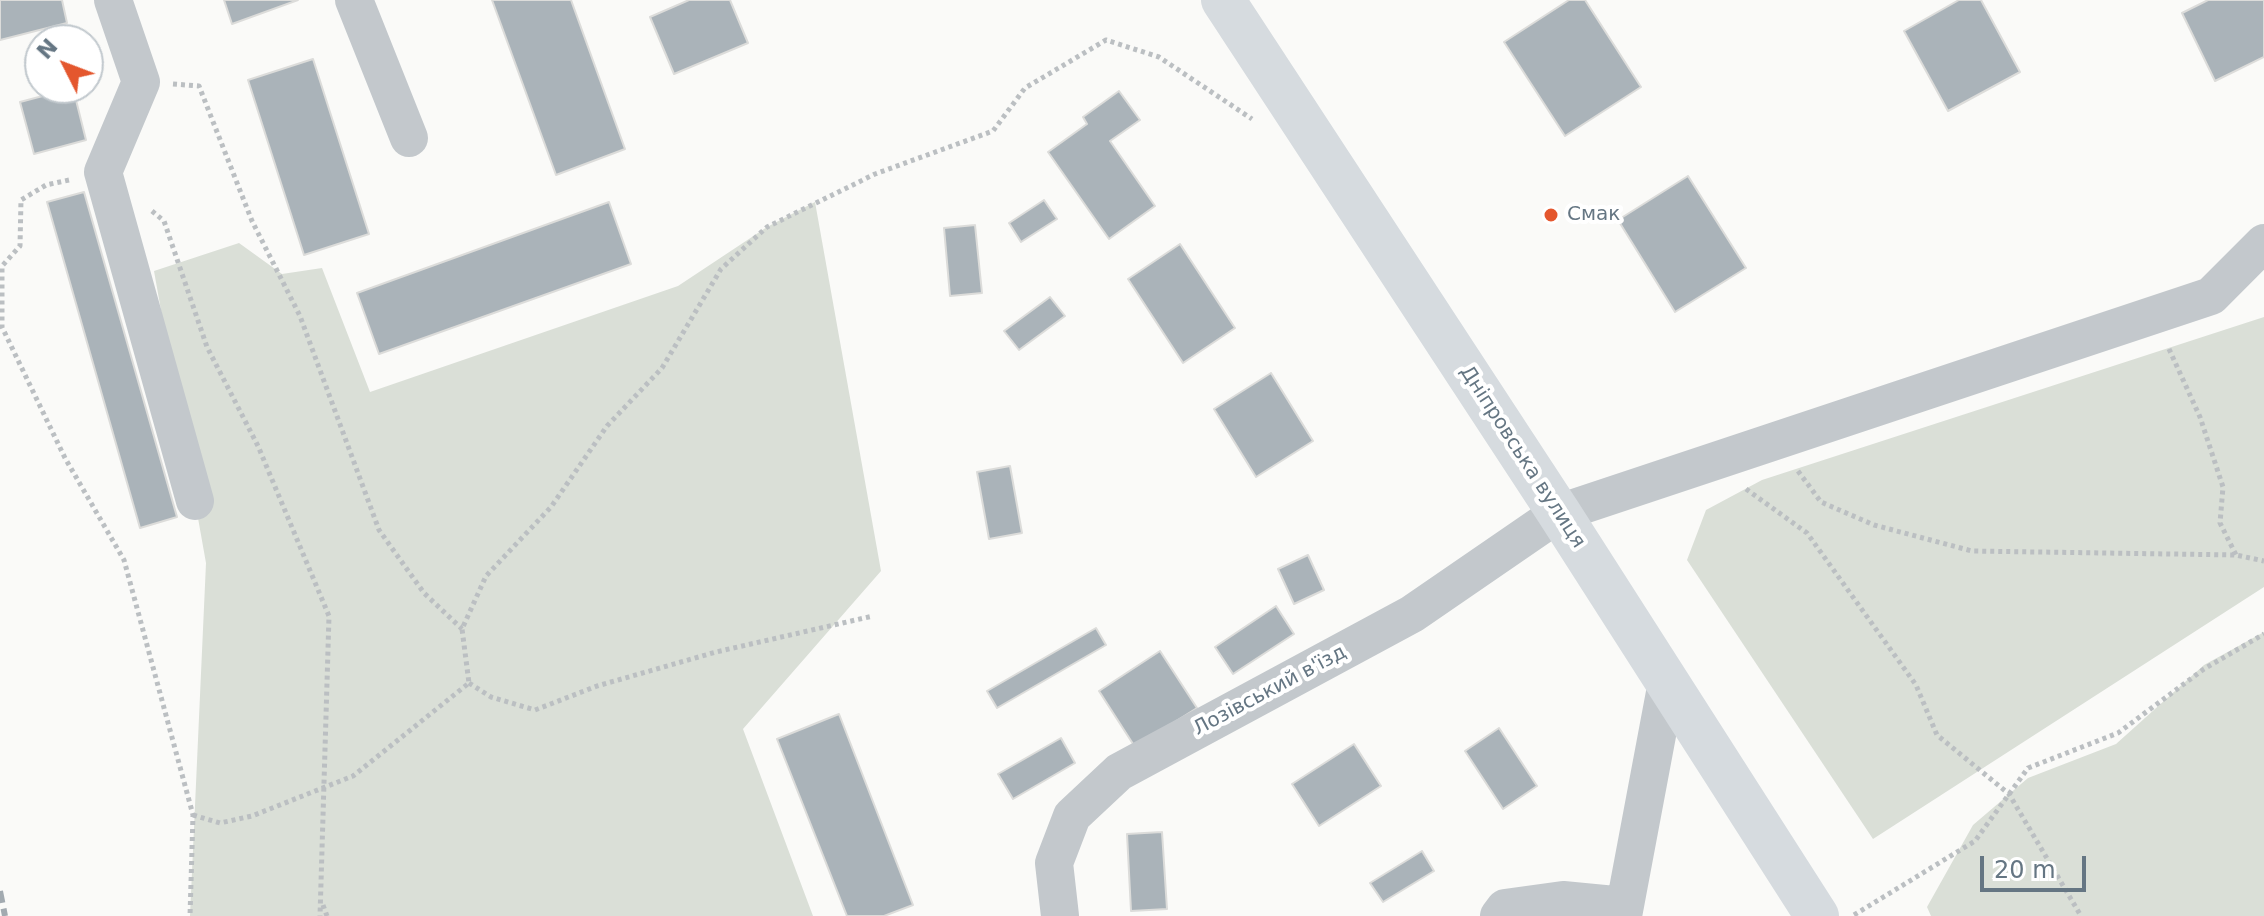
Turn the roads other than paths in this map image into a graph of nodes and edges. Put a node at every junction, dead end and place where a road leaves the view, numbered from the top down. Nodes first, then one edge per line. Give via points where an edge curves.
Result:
1 (113, 0) edge
2 (354, 0) edge
3 (1223, 0) edge
4 (409, 138) dead end
5 (2264, 243) edge
6 (2264, 277) edge
7 (2211, 296) junction
8 (195, 501) dead end
9 (1559, 513) junction
10 (1667, 682) junction
11 (1624, 911) edge
12 (1060, 916) edge
13 (1499, 916) edge
14 (1817, 916) edge

1 - 8 street via 141,82 103,172
2 - 4 street
3 - 9 highway, Дніпровська вулиця
5 - 7 street
6 - 7 street, Лозівський в'їзд
7 - 9 street, Лозівський в'їзд
9 - 10 highway, Дніпровська вулиця
9 - 12 street, Лозівський в'їзд via 1412,614 1119,772 1072,816 1054,863
10 - 11 street
10 - 14 highway, Дніпровська вулиця
11 - 13 street via 1563,900 1505,908

